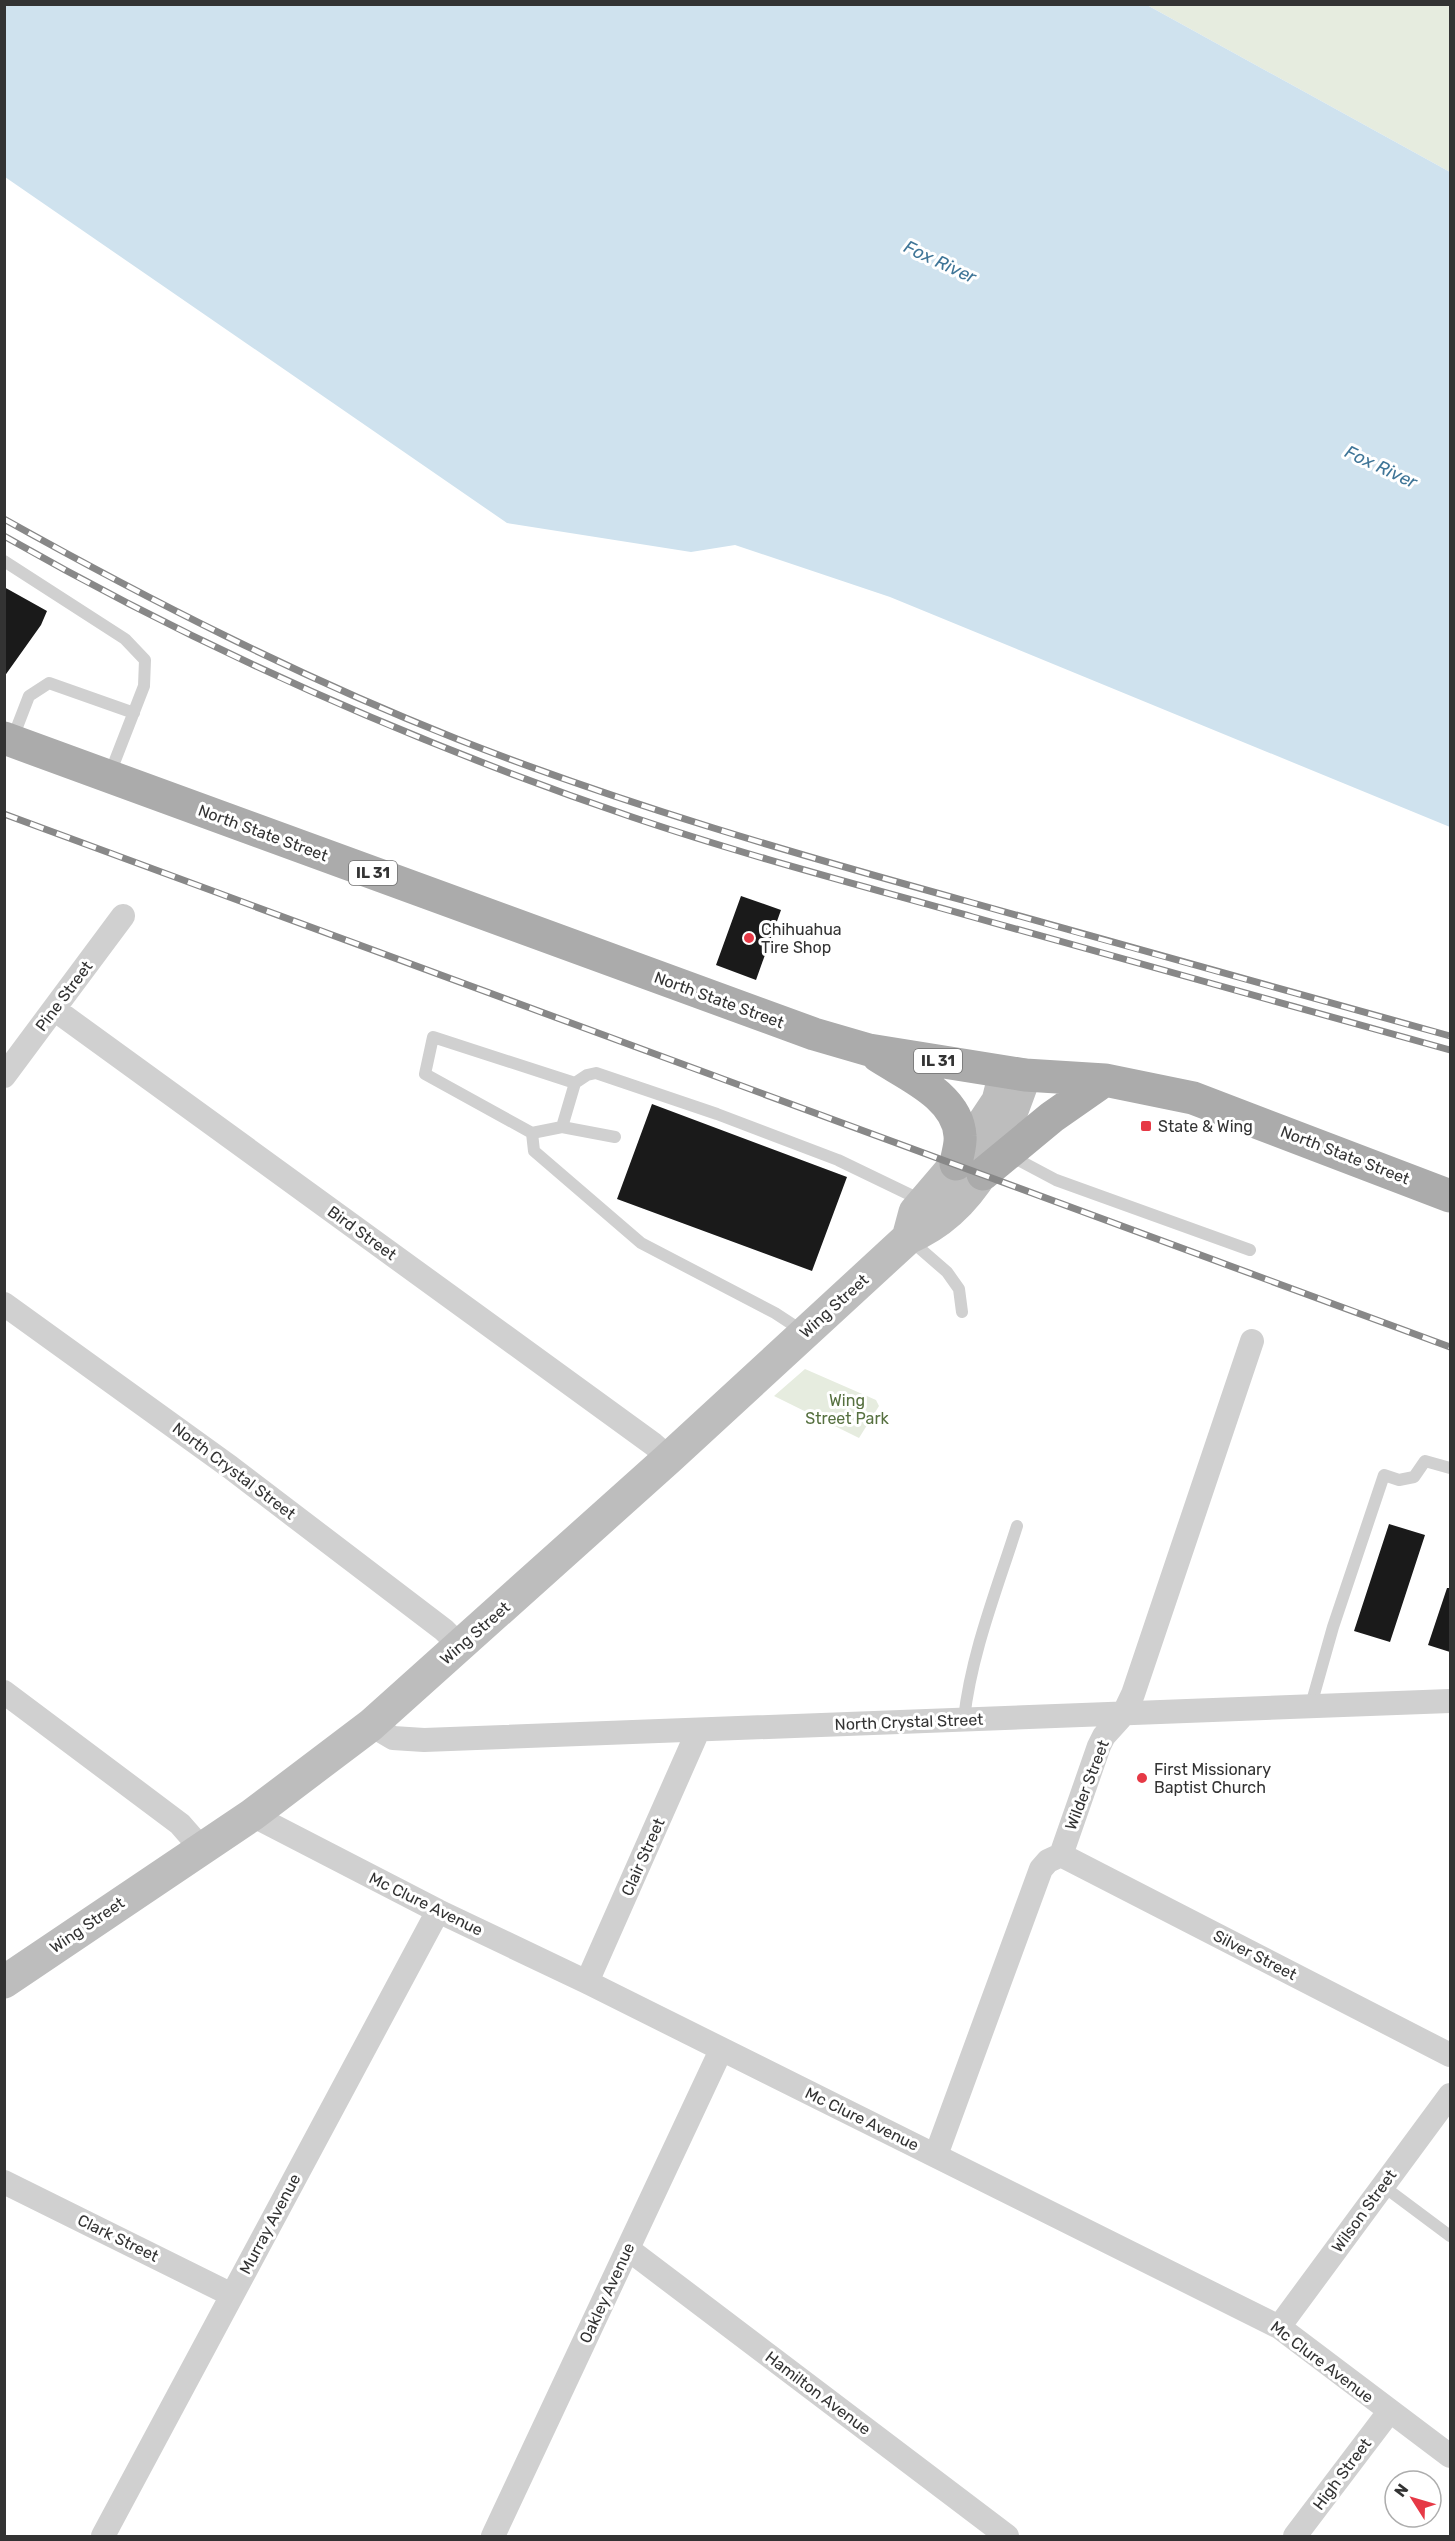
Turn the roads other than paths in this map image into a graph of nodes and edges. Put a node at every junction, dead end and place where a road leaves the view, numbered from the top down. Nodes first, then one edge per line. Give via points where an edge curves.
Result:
1 (4, 561) edge
2 (134, 712) junction
3 (8, 739) edge
4 (109, 777) junction
5 (123, 916) dead end
6 (54, 1009) junction
7 (869, 1050) junction
8 (1016, 1073) junction
9 (4, 1076) edge
10 (1105, 1080) junction
11 (575, 1083) junction
12 (562, 1127) junction
13 (532, 1133) junction
14 (615, 1137) dead end
15 (982, 1164) junction
16 (1450, 1196) edge
17 (924, 1202) junction
18 (908, 1238) junction
19 (1251, 1250) dead end
20 (4, 1304) edge
21 (962, 1311) dead end
22 (805, 1332) junction
23 (1251, 1341) dead end
24 (669, 1458) junction
25 (1450, 1468) edge
26 (1017, 1526) dead end
27 (459, 1645) junction
28 (4, 1692) edge
29 (1450, 1701) edge
30 (1311, 1705) junction
31 (1123, 1715) junction
32 (964, 1719) junction
33 (371, 1725) junction
34 (698, 1731) junction
35 (252, 1815) junction
36 (201, 1848) junction
37 (1060, 1855) junction
38 (438, 1911) junction
39 (4, 1982) edge
40 (587, 1982) junction
41 (721, 2050) junction
42 (1450, 2055) edge
43 (1450, 2095) edge
44 (936, 2156) junction
45 (4, 2182) edge
46 (1383, 2186) junction
47 (1450, 2236) edge
48 (628, 2249) junction
49 (232, 2295) junction
50 (1279, 2327) junction
51 (1389, 2412) junction
52 (1450, 2457) edge
53 (103, 2536) edge
54 (493, 2536) edge
55 (1007, 2536) edge
56 (1294, 2536) edge

1 - 2 lane via 125,639 145,660 144,686
2 - 3 lane via 49,683 29,696
2 - 4 lane
3 - 4 main road, North State Street / IL 31
4 - 7 main road, North State Street / IL 31 via 751,1012
5 - 6 street, Pine Street
6 - 9 street, Pine Street
6 - 24 street, Bird Street
7 - 8 main road, North State Street / IL 31
7 - 15 main road via 947,1104 960,1137
8 - 10 main road, North State Street / IL 31
8 - 15 street, Wing Street via 1006,1128
10 - 15 main road
10 - 16 main road, North State Street / IL 31 via 1193,1098
11 - 12 lane
11 - 13 lane via 433,1037 426,1074
11 - 17 lane via 596,1073 650,1090 838,1160
12 - 13 lane
12 - 14 lane
13 - 22 lane via 534,1151 641,1243
15 - 17 street, Wing Street
15 - 18 street, Wing Street via 930,1229
15 - 19 lane via 1056,1180
17 - 18 street, Wing Street via 915,1212
18 - 21 lane via 947,1272 959,1289
18 - 22 street, Wing Street
20 - 27 street, North Crystal Street via 240,1474
22 - 24 street, Wing Street
23 - 31 street, Wilder Street
24 - 27 street, Wing Street
25 - 30 lane via 1425,1461 1414,1477 1399,1480 1384,1475
26 - 32 lane via 989,1614
27 - 33 street, Wing Street
28 - 36 street via 180,1824
29 - 30 street, North Crystal Street
30 - 31 street, North Crystal Street
31 - 32 street, North Crystal Street
31 - 37 street, Wilder Street via 1099,1746
32 - 34 street, North Crystal Street
33 - 34 street, North Crystal Street via 393,1738 424,1740
33 - 35 street, Wing Street
34 - 40 street, Clair Street
35 - 36 street, Wing Street
35 - 38 street, Mc Clure Avenue
36 - 39 street, Wing Street
37 - 42 street, Silver Street
37 - 44 street, Wilder Street via 1048,1861 1038,1876
38 - 40 street, Mc Clure Avenue
38 - 49 street, Murray Avenue
40 - 41 street, Mc Clure Avenue
41 - 44 street, Mc Clure Avenue
41 - 48 street, Oakley Avenue
43 - 46 street, Wilson Street
44 - 50 street, Mc Clure Avenue
45 - 49 street, Clark Street
46 - 47 lane
46 - 50 street, Wilson Street
48 - 54 street, Oakley Avenue
48 - 55 street, Hamilton Avenue
49 - 53 street, Murray Avenue
50 - 51 street, Mc Clure Avenue
51 - 52 street, Mc Clure Avenue
51 - 56 street, High Street

